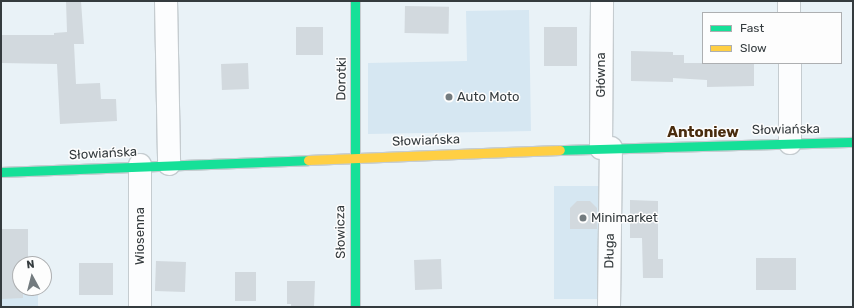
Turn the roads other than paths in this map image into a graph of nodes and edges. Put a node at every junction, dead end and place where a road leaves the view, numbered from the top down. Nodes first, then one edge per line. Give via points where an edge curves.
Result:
1 (166, 1) edge
2 (355, 1) edge
3 (602, 1) edge
4 (789, 1) edge
5 (790, 12) edge
6 (790, 64) edge
7 (853, 142) edge
8 (790, 143) junction
9 (606, 148) junction
10 (354, 157) junction
11 (169, 164) junction
12 (140, 165) junction
13 (1, 172) edge
14 (140, 307) edge
15 (355, 307) edge
16 (609, 307) edge

1 - 11 street
2 - 10 street, Dorotki
3 - 9 street, Główna
4 - 5 street
6 - 8 street
7 - 8 street, Słowiańska
8 - 9 street, Słowiańska
9 - 10 street, Słowiańska
9 - 16 street, Długa
10 - 11 street, Słowiańska
10 - 15 street, Słowicza
11 - 12 street, Słowiańska
12 - 13 street, Słowiańska
12 - 14 street, Wiosenna

